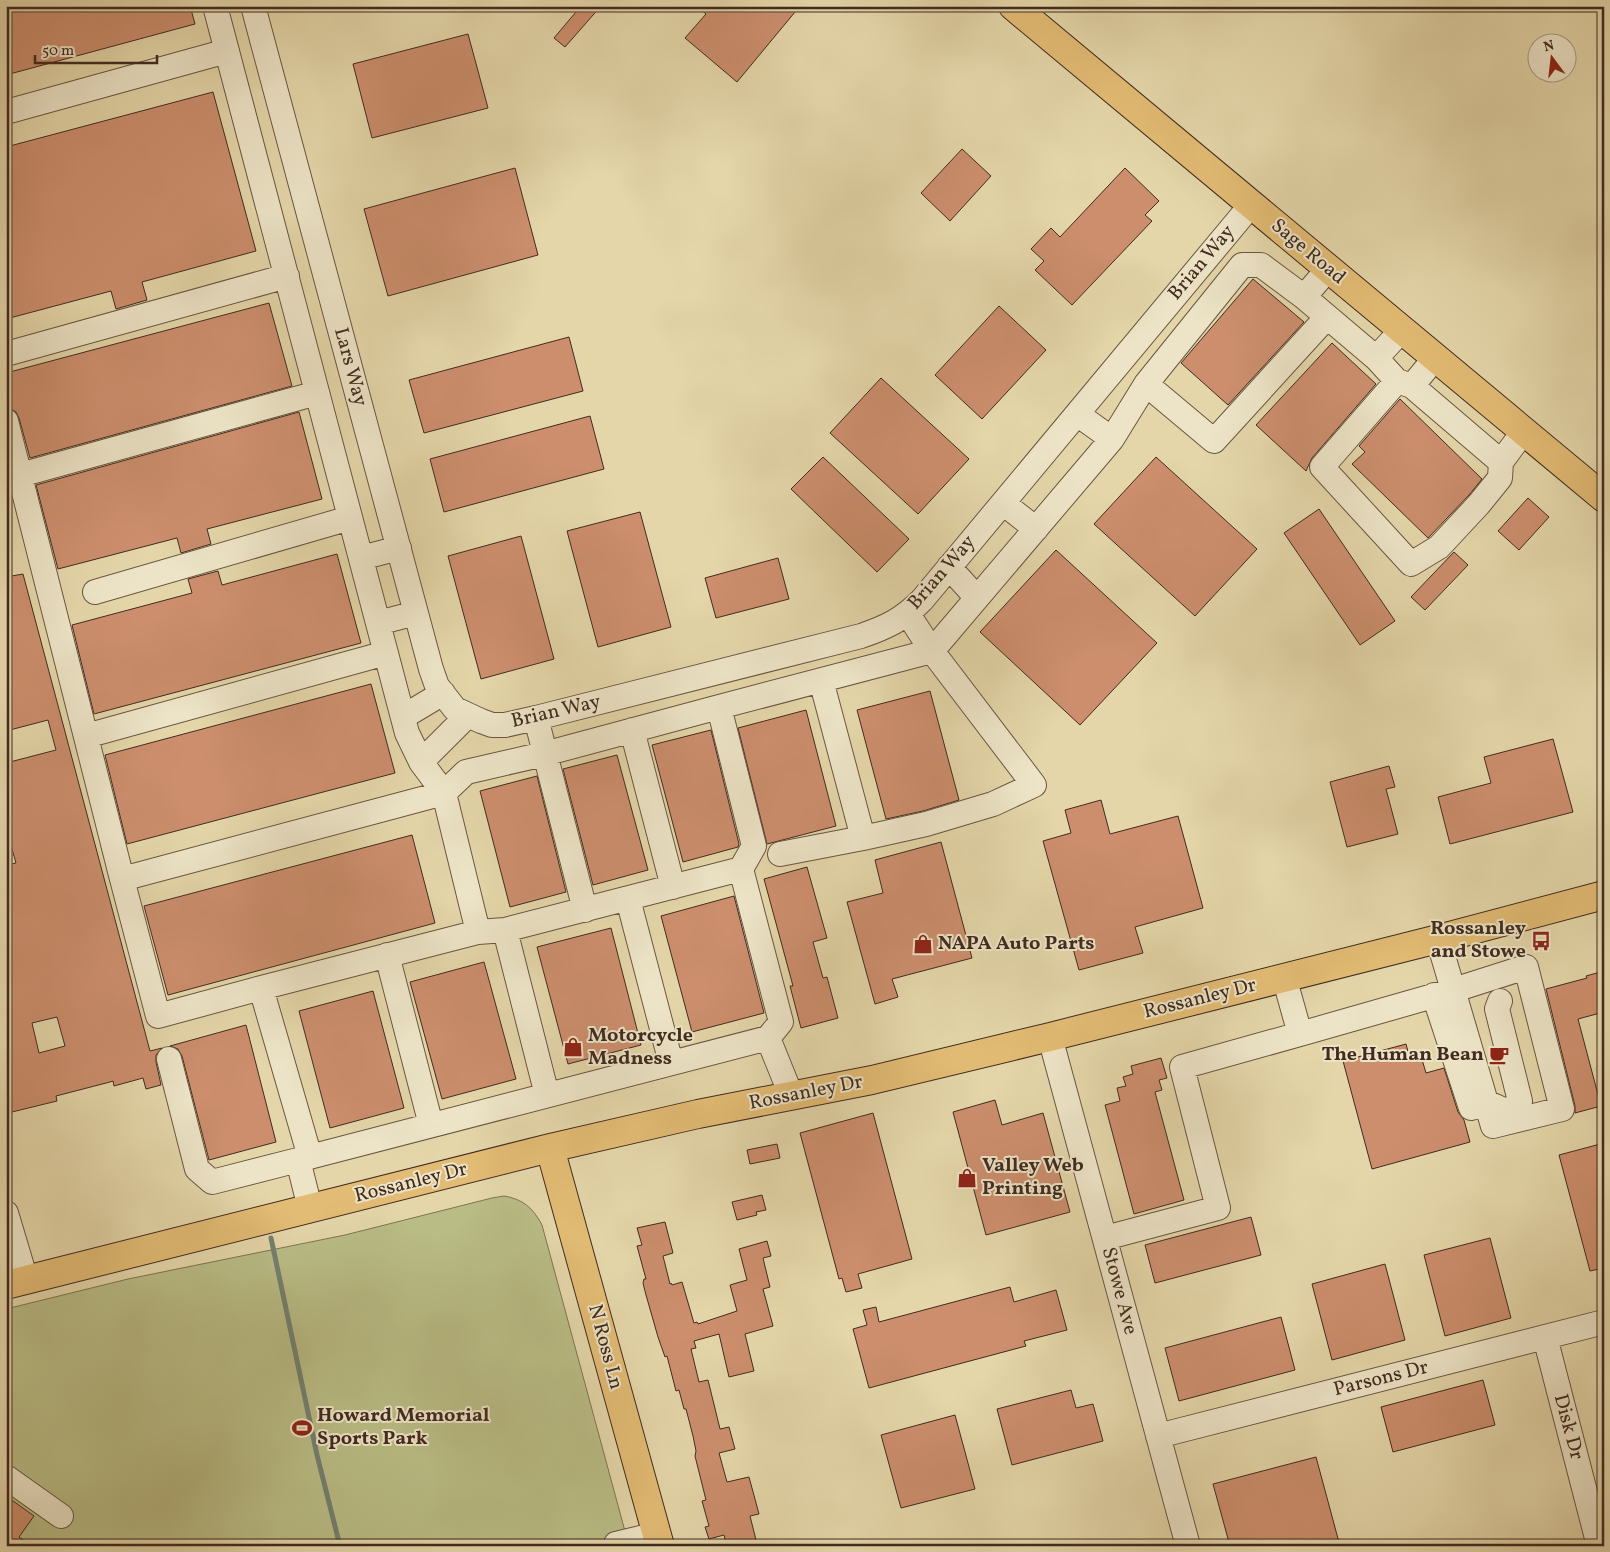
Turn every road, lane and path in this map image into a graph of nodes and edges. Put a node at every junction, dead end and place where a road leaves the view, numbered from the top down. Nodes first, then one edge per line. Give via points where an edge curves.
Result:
1 (215, 6) edge
2 (253, 6) edge
3 (1013, 6) edge
4 (267, 57) junction
5 (229, 59) junction
6 (6, 112) edge
7 (293, 153) junction
8 (256, 162) junction
9 (1251, 205) junction
10 (312, 225) junction
11 (276, 234) junction
12 (1328, 269) junction
13 (287, 276) junction
14 (1304, 297) junction
15 (1327, 317) junction
16 (1402, 330) junction
17 (1138, 340) junction
18 (346, 351) junction
19 (6, 354) edge
20 (1376, 358) junction
21 (1435, 358) junction
22 (1165, 360) junction
23 (309, 362) junction
24 (1146, 384) junction
25 (1404, 384) junction
26 (318, 393) junction
27 (1077, 414) junction
28 (6, 421) edge
29 (365, 422) junction
30 (1524, 431) junction
31 (328, 432) junction
32 (1112, 440) junction
33 (1501, 462) junction
34 (20, 475) junction
35 (381, 480) junction
36 (344, 491) junction
37 (1604, 498) edge
38 (1003, 503) junction
39 (350, 518) junction
40 (1036, 529) junction
41 (399, 548) junction
42 (361, 558) junction
43 (949, 567) junction
44 (95, 592) dead end
45 (977, 598) junction
46 (416, 613) junction
47 (908, 614) junction
48 (378, 623) junction
49 (842, 640) junction
50 (932, 651) junction
51 (386, 653) junction
52 (762, 661) junction
53 (849, 672) junction
54 (821, 680) junction
55 (681, 681) junction
56 (443, 693) junction
57 (768, 694) junction
58 (719, 707) junction
59 (468, 715) junction
60 (689, 715) junction
61 (403, 716) junction
62 (536, 718) junction
63 (632, 730) junction
64 (86, 736) junction
65 (544, 754) junction
66 (420, 762) junction
67 (444, 793) junction
68 (863, 838) junction
69 (780, 854) dead end
70 (741, 869) junction
71 (122, 879) junction
72 (673, 887) junction
73 (1604, 895) edge
74 (628, 899) junction
75 (585, 910) junction
76 (505, 930) junction
77 (478, 932) junction
78 (1438, 940) junction
79 (387, 956) junction
80 (1284, 977) junction
81 (1493, 977) junction
82 (261, 988) junction
83 (1444, 992) junction
84 (1500, 1001) junction
85 (1300, 1034) junction
86 (1050, 1037) junction
87 (768, 1038) junction
88 (169, 1059) dead end
89 (671, 1063) junction
90 (547, 1095) junction
91 (791, 1096) junction
92 (1488, 1104) junction
93 (1532, 1117) junction
94 (431, 1125) junction
95 (550, 1148) junction
96 (304, 1159) junction
97 (310, 1208) junction
98 (6, 1213) edge
99 (1105, 1238) junction
100 (16, 1283) edge
101 (1604, 1322) edge
102 (1545, 1337) junction
103 (1158, 1436) junction
104 (6, 1477) edge
105 (61, 1516) dead end
106 (659, 1540) edge
107 (616, 1544) dead end
108 (1188, 1546) edge
109 (1599, 1546) edge

1 - 5 street
2 - 4 street, Lars Way
3 - 9 main road, Sage Road
4 - 5 street
4 - 7 street, Lars Way
5 - 6 street
5 - 8 street
7 - 8 street
7 - 10 street, Lars Way
8 - 11 street
9 - 12 main road, Sage Road
9 - 17 street, Brian Way
10 - 11 street
10 - 18 street, Lars Way
11 - 13 street
12 - 14 street
12 - 16 main road, Sage Road
13 - 19 street
13 - 23 street
14 - 15 street
14 - 22 street via 1261,265 1242,265
15 - 20 street
15 - 24 street via 1214,441
16 - 20 street
16 - 21 main road, Sage Road
17 - 22 street
17 - 27 street, Brian Way
18 - 23 street
18 - 29 street, Lars Way
20 - 25 street
21 - 25 street
21 - 30 main road, Sage Road
22 - 24 street
23 - 26 street
24 - 32 street
25 - 33 street
25 - 33 street via 1322,467 1411,564 1439,547 1479,504 1500,478
26 - 31 street
26 - 34 street
27 - 32 street
27 - 38 street, Brian Way
28 - 34 street
29 - 31 street
29 - 35 street, Lars Way
30 - 33 street
30 - 37 main road, Sage Road
31 - 36 street
32 - 40 street
34 - 64 street
35 - 36 street
35 - 41 street, Lars Way
36 - 39 street
38 - 40 street
38 - 43 street, Brian Way
39 - 42 street
39 - 44 street
40 - 45 street
41 - 42 street
41 - 46 street, Lars Way
42 - 48 street
43 - 45 street
43 - 47 street, Brian Way
45 - 50 street
46 - 48 street
46 - 56 street, Lars Way via 431,669
47 - 49 street, Brian Way via 880,629
47 - 50 street
48 - 51 street
49 - 52 street, Brian Way
49 - 53 street
50 - 53 street
50 - 68 street via 1034,785 993,804
51 - 61 street
51 - 64 street
52 - 55 street, Brian Way
52 - 57 street
53 - 54 street
54 - 57 street
54 - 68 street
55 - 60 street
55 - 62 street, Brian Way
56 - 59 street, Lars Way via 455,709
56 - 61 street
57 - 58 street
58 - 60 street
58 - 70 street via 754,846
59 - 62 street, Brian Way via 492,725
59 - 66 street
60 - 63 street
61 - 66 street
62 - 65 street
63 - 65 street
63 - 72 street
64 - 71 street
65 - 67 street via 466,772
65 - 75 street
66 - 67 street
67 - 71 street
67 - 77 street
68 - 69 street
70 - 72 street
70 - 87 street via 781,1022
71 - 82 street via 158,1016
72 - 74 street
73 - 78 main road, Rossanley Dr
74 - 75 street
74 - 89 street
75 - 76 street
76 - 77 street
76 - 90 street
77 - 79 street
78 - 80 main road, Rossanley Dr
78 - 83 street
79 - 82 street
79 - 94 street
80 - 85 street
80 - 86 main road, Rossanley Dr
81 - 83 street
81 - 84 street
81 - 93 street via 1526,967 1562,1109
82 - 96 street
83 - 85 street
83 - 92 street via 1471,1108
84 - 92 street via 1497,1009 1520,1101 1513,1108 1502,1110
84 - 93 street
85 - 99 street via 1182,1067 1218,1208
86 - 91 main road, Rossanley Dr
86 - 99 street, Stowe Ave
87 - 89 street
87 - 91 street
88 - 96 street via 197,1169 212,1182
89 - 90 street
90 - 94 street
91 - 95 main road, Rossanley Dr
92 - 93 street via 1493,1126
94 - 96 street
95 - 97 main road, Rossanley Dr
95 - 106 main road, N Ross Ln
96 - 97 street
97 - 100 main road, Rossanley Dr
98 - 100 street
99 - 103 street, Stowe Ave
101 - 102 street, Parsons Dr
102 - 103 street, Parsons Dr
102 - 109 street, Disk Dr
103 - 108 street, Stowe Ave
104 - 105 street
106 - 107 street

